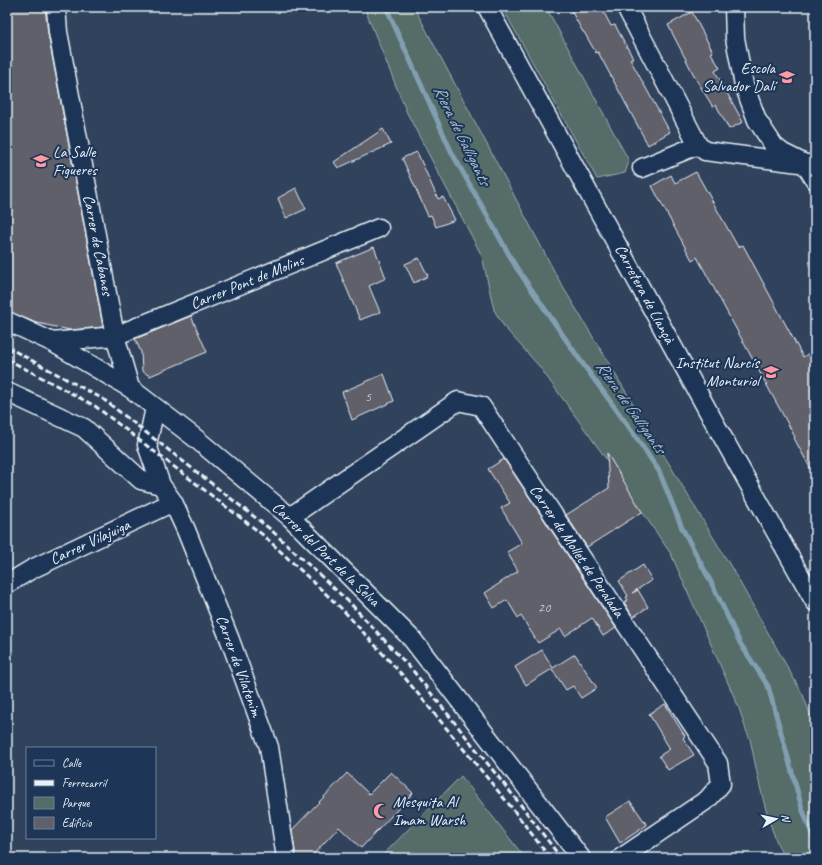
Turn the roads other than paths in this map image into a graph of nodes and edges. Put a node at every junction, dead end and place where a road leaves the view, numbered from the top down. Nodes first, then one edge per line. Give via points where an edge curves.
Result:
1 (56, 7) edge
2 (487, 7) edge
3 (626, 7) edge
4 (734, 7) edge
5 (766, 135) junction
6 (698, 145) junction
7 (745, 156) junction
8 (810, 164) edge
9 (642, 168) dead end
10 (815, 180) edge
11 (379, 228) dead end
12 (7, 321) edge
13 (115, 336) junction
14 (52, 342) junction
15 (130, 388) junction
16 (7, 392) edge
17 (155, 408) junction
18 (161, 485) junction
19 (174, 502) junction
20 (290, 517) junction
21 (7, 584) edge
22 (815, 602) edge
23 (286, 858) edge
24 (581, 858) edge
25 (621, 858) edge

1 - 13 street, Carrer de Cabanes via 58,32
2 - 22 street, Carretera de Llançà
3 - 6 street
4 - 5 street via 744,85 757,120
5 - 7 street via 760,147
5 - 8 street via 783,153
6 - 7 street via 705,152
6 - 9 street
7 - 8 street
8 - 10 street
11 - 13 street, Carrer Pont de Molins
12 - 14 street, Carrer del Port de la Selva
13 - 14 street, Carrer Pont de Molins
13 - 15 street, Carrer de Cabanes
14 - 15 street, Carrer del Port de la Selva
15 - 17 street, Carrer del Port de la Selva
16 - 18 street via 84,428 141,480
17 - 18 street, Carrer de Vilatenim via 147,445
17 - 20 street, Carrer del Port de la Selva
18 - 19 street, Carrer de Vilatenim
19 - 21 street, Carrer Vilajuiga via 32,569
19 - 23 street, Carrer de Vilatenim via 230,640 269,748
20 - 24 street, Carrer del Port de la Selva via 412,639
20 - 25 street, Carrer de Mollet de Peralada via 458,402 481,406 718,763 721,784 708,799

